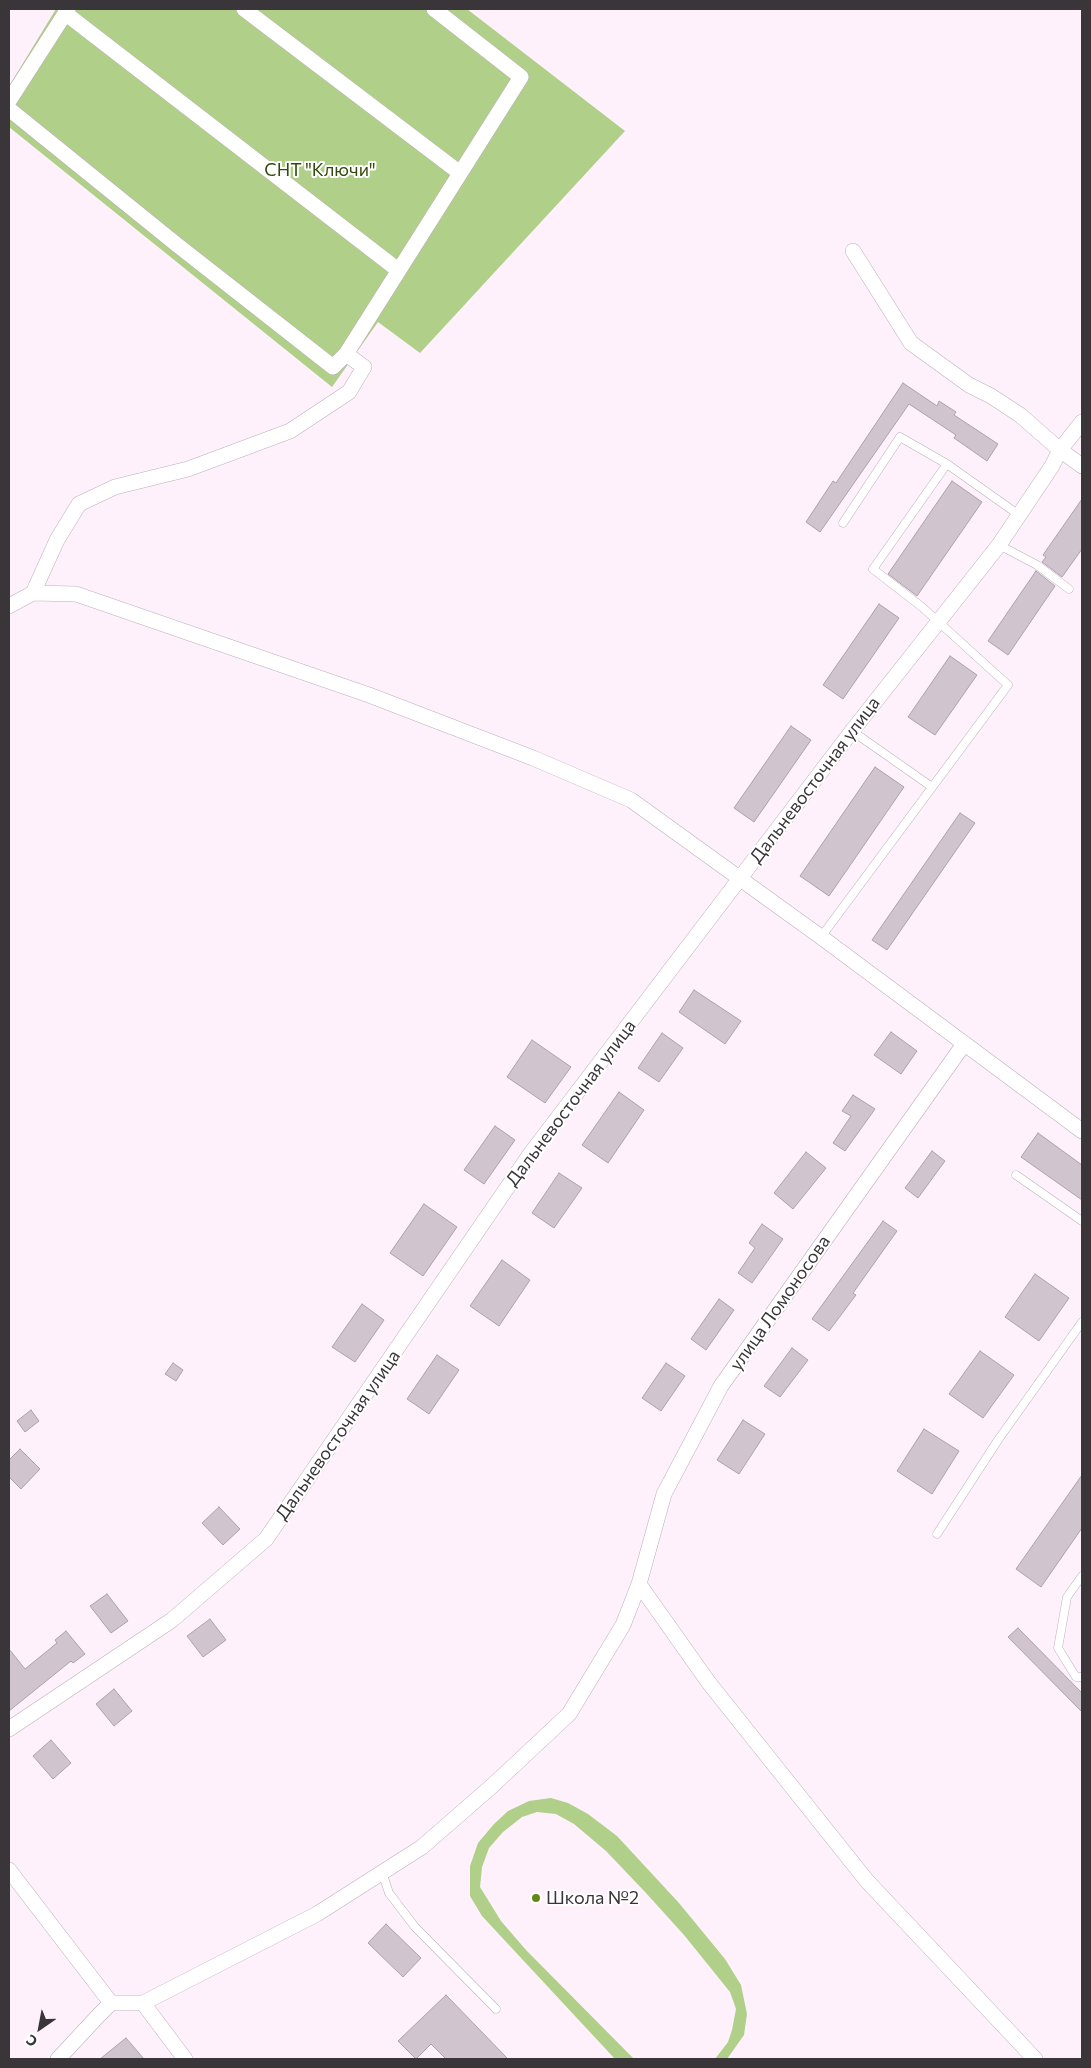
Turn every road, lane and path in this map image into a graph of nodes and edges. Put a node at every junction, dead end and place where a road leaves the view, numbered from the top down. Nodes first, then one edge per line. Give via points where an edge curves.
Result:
1 (244, 9) edge
2 (434, 9) edge
3 (66, 11) edge
4 (9, 101) edge
5 (9, 109) edge
6 (460, 173) junction
7 (853, 251) dead end
8 (398, 270) junction
9 (346, 354) junction
10 (1082, 422) edge
11 (1060, 450) junction
12 (947, 464) junction
13 (1082, 466) edge
14 (1019, 514) junction
15 (843, 523) dead end
16 (999, 545) junction
17 (1069, 589) dead end
18 (33, 593) junction
19 (9, 606) edge
20 (938, 622) junction
21 (852, 731) junction
22 (932, 787) junction
23 (740, 879) junction
24 (822, 937) junction
25 (964, 1044) junction
26 (1082, 1131) edge
27 (1016, 1175) dead end
28 (1082, 1221) edge
29 (1082, 1322) edge
30 (937, 1534) dead end
31 (1082, 1576) edge
32 (639, 1584) junction
33 (1082, 1678) edge
34 (9, 1728) edge
35 (9, 1870) edge
36 (382, 1872) junction
37 (111, 2003) junction
38 (143, 2003) junction
39 (496, 2009) dead end
40 (58, 2059) edge
41 (185, 2059) edge
42 (1035, 2059) edge

1 - 6 street
2 - 6 street via 521,77
3 - 4 street
3 - 8 street
5 - 9 street via 333,367
6 - 8 street
7 - 11 street via 911,343 969,385 1020,415
8 - 9 street
9 - 18 street via 364,367 349,392 290,431 188,469 115,487 79,504 57,540
10 - 11 street, Дальневосточная улица
11 - 13 street
11 - 14 street, Дальневосточная улица
12 - 14 lane
12 - 15 lane via 900,437
12 - 20 lane via 874,569
14 - 16 street, Дальневосточная улица
16 - 17 lane
16 - 20 street, Дальневосточная улица
18 - 19 street
18 - 23 street via 76,594 369,695 533,758 631,800
20 - 21 street, Дальневосточная улица
20 - 22 lane via 1008,685
21 - 22 lane
21 - 23 street, Дальневосточная улица
22 - 24 lane
23 - 24 street
23 - 34 street, Дальневосточная улица via 531,1153 266,1539 172,1620
24 - 25 street
25 - 26 street
25 - 32 street, улица Ломоносова via 721,1386 664,1494
27 - 28 lane
29 - 30 lane via 998,1440
31 - 33 lane via 1067,1597 1058,1648 1076,1677
32 - 36 street, улица Ломоносова via 623,1625 569,1714 422,1847
32 - 42 street via 709,1683 868,1881
35 - 37 street
36 - 38 street, улица Ломоносова via 317,1914
36 - 39 lane via 389,1893 416,1927
37 - 38 street
37 - 40 street
38 - 41 street

